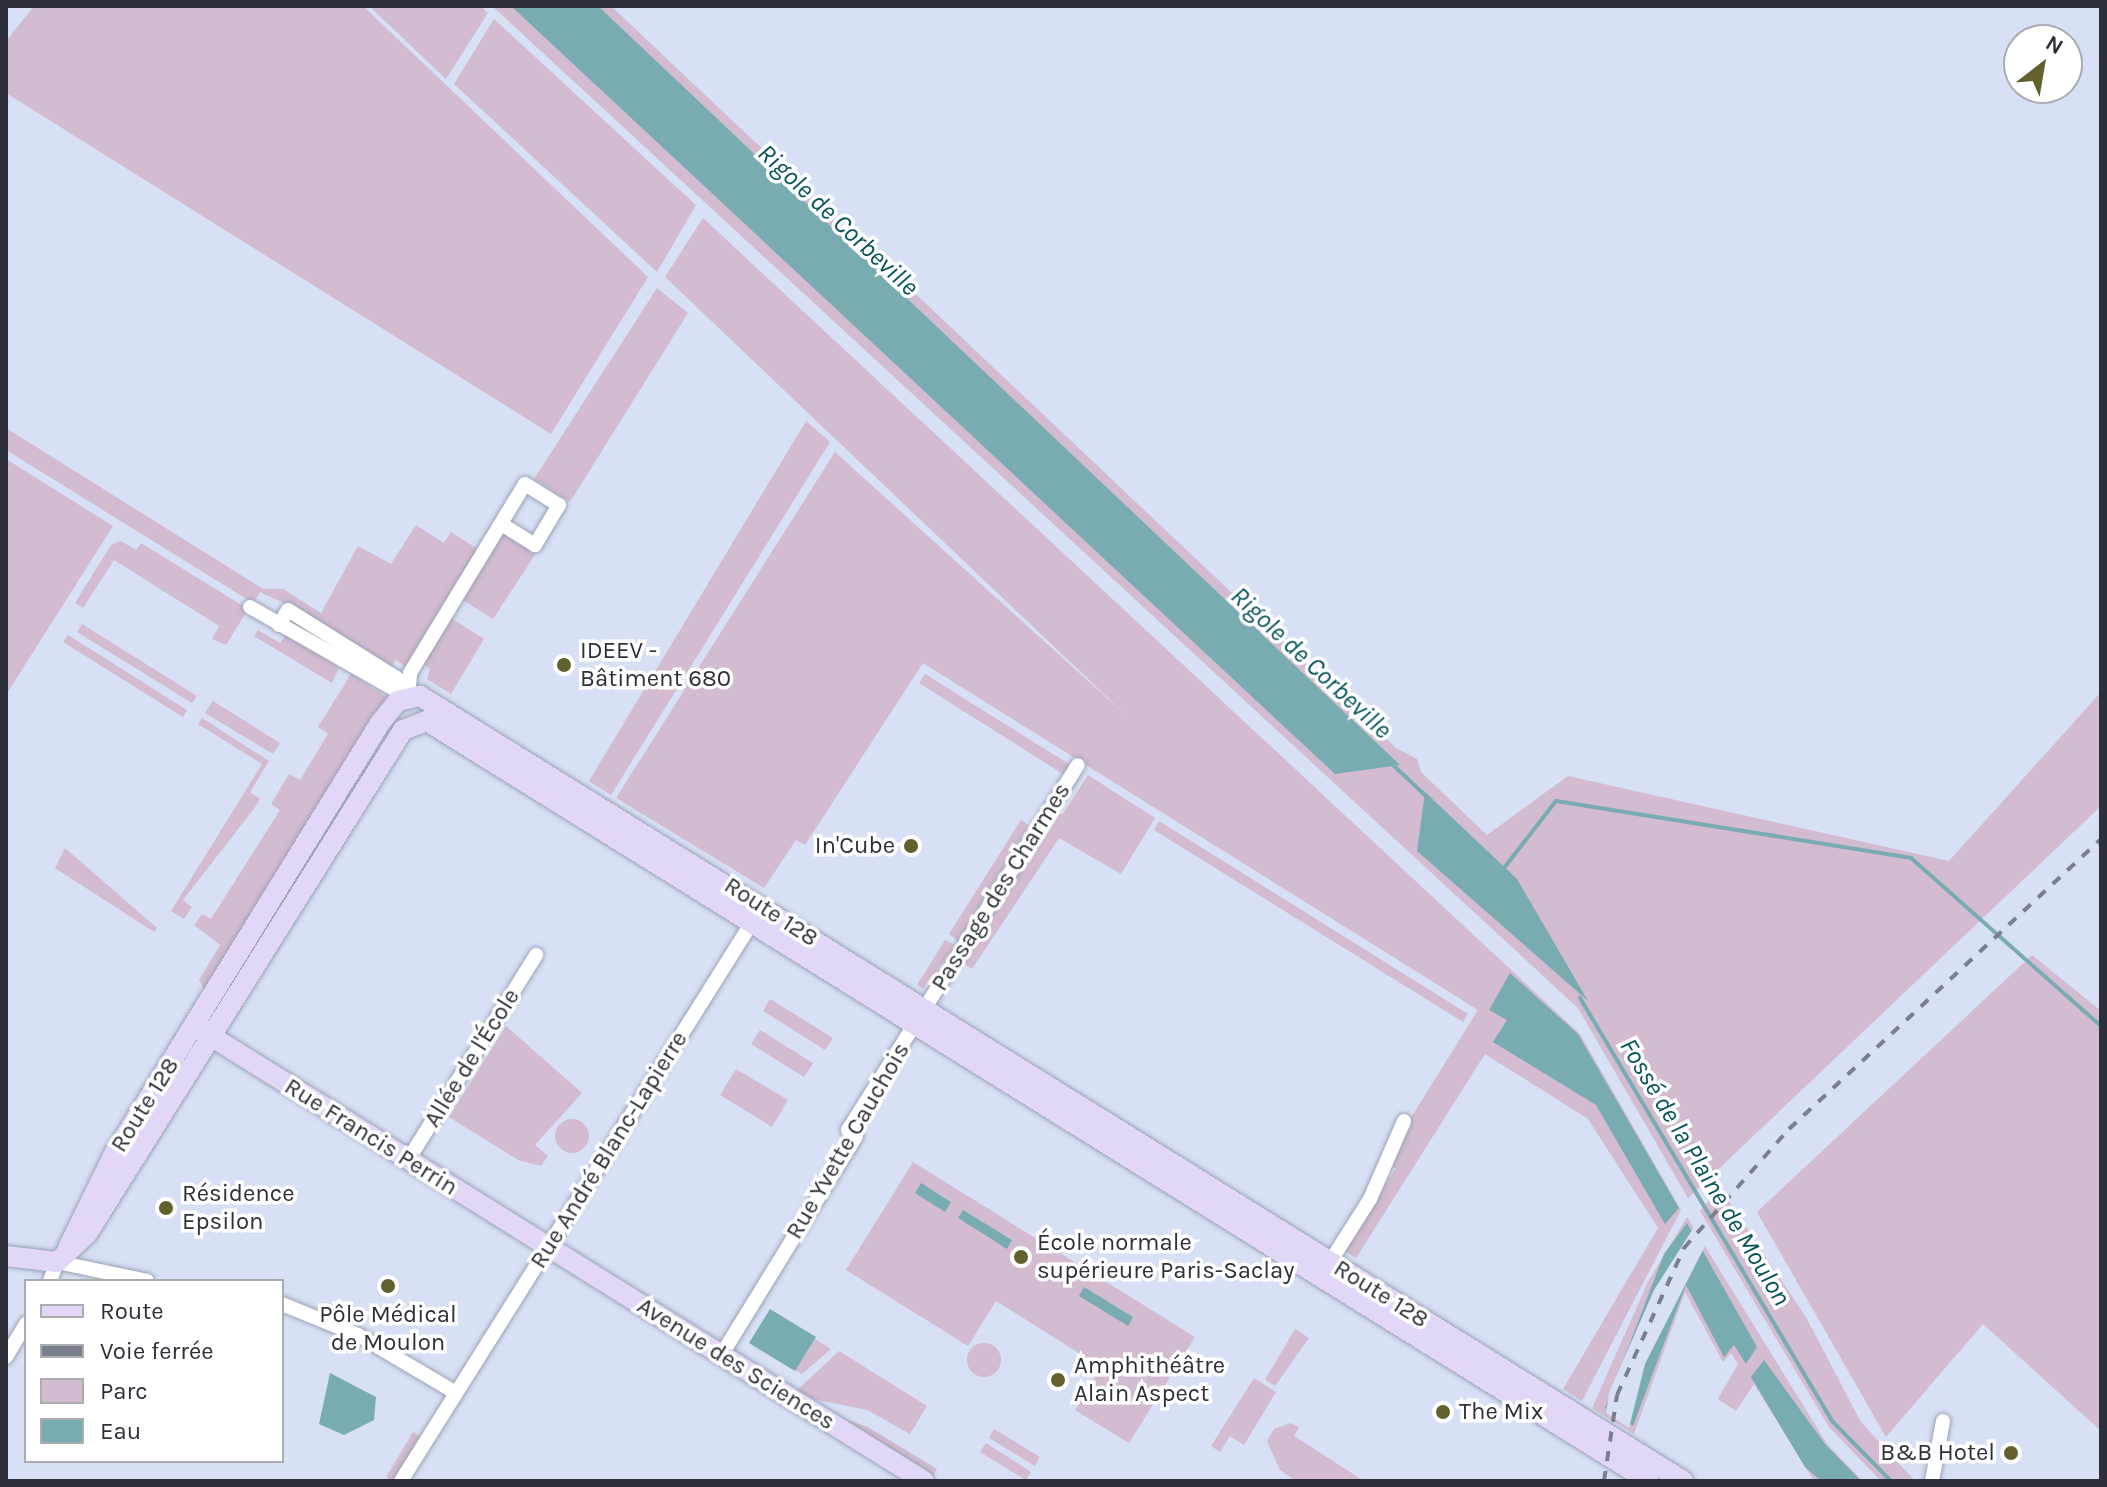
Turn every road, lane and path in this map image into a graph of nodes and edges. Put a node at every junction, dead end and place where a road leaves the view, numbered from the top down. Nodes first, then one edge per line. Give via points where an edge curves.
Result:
1 (502, 524) dead end
2 (250, 607) dead end
3 (279, 625) junction
4 (357, 653) junction
5 (348, 668) junction
6 (408, 697) junction
7 (1078, 765) dead end
8 (757, 914) junction
9 (536, 955) dead end
10 (920, 1016) junction
11 (203, 1031) junction
12 (1404, 1121) dead end
13 (408, 1160) junction
14 (548, 1248) junction
15 (6, 1256) edge
16 (1330, 1262) junction
17 (59, 1264) edge
18 (137, 1279) edge
19 (284, 1305) edge
20 (24, 1327) edge
21 (722, 1354) junction
22 (6, 1357) edge
23 (456, 1393) junction
24 (1943, 1421) dead end
25 (1680, 1480) edge
26 (401, 1481) edge
27 (924, 1481) edge
28 (1649, 1481) edge
29 (1932, 1481) edge

1 - 6 street via 410,673
2 - 3 street
3 - 4 street via 288,610
3 - 5 street
4 - 5 street
4 - 6 street via 397,678
5 - 6 street
6 - 8 main road, Route 128 via 456,714
6 - 11 main road, Route 128 via 380,723
7 - 10 street, Passage des Charmes
8 - 10 main road, Route 128
8 - 11 main road, Route 128 via 449,732 418,721 397,740
8 - 14 street, Rue André Blanc-Lapierre
9 - 13 street, Allée de l'École
10 - 16 main road, Route 128
10 - 21 street, Rue Yvette Cauchois via 848,1130 856,1136
10 - 28 main road, Route 128
11 - 13 main road, Rue Francis Perrin
11 - 17 main road, Route 128 via 87,1234
12 - 16 street via 1370,1199
13 - 14 main road, Rue Francis Perrin
14 - 21 main road, Avenue des Sciences
14 - 23 street, Rue André Blanc-Lapierre
15 - 17 main road
16 - 25 main road, Route 128
17 - 18 street
19 - 23 street via 342,1328
20 - 22 street
21 - 27 main road, Avenue des Sciences
23 - 26 street, Rue André Blanc-Lapierre
24 - 29 street

